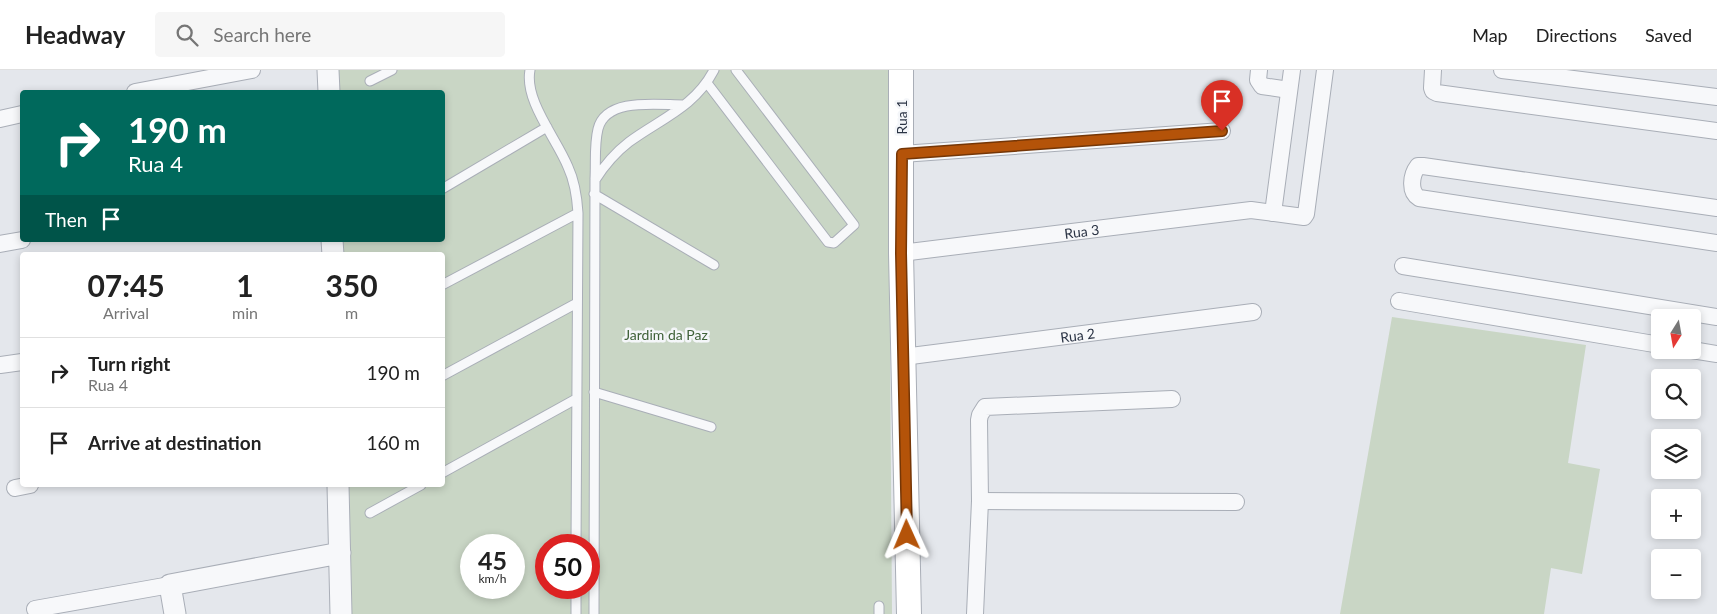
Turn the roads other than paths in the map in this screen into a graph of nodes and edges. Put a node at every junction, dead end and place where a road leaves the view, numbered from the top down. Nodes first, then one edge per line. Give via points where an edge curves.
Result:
1 (252, 70) edge
2 (328, 70) edge
3 (392, 70) edge
4 (524, 70) edge
5 (530, 70) edge
6 (714, 70) edge
7 (736, 70) edge
8 (901, 70) edge
9 (1259, 70) edge
10 (1292, 70) edge
11 (1325, 70) edge
12 (1433, 70) edge
13 (1502, 70) edge
14 (370, 80) dead end
15 (707, 83) junction
16 (530, 89) junction
17 (146, 90) edge
18 (328, 90) edge
19 (1289, 90) junction
20 (1717, 97) edge
21 (685, 105) junction
22 (20, 114) edge
23 (0, 119) edge
24 (547, 127) junction
25 (1222, 131) dead end
26 (1717, 131) edge
27 (902, 154) junction
28 (595, 180) junction
29 (445, 187) edge
30 (594, 194) junction
31 (1717, 208) edge
32 (1268, 212) junction
33 (578, 213) junction
34 (20, 240) edge
35 (1717, 243) edge
36 (0, 244) edge
37 (901, 253) junction
38 (714, 265) dead end
39 (1403, 266) dead end
40 (445, 283) edge
41 (1399, 301) dead end
42 (577, 303) junction
43 (1253, 312) dead end
44 (1717, 317) edge
45 (1651, 343) edge
46 (1701, 351) edge
47 (1717, 354) edge
48 (903, 357) junction
49 (20, 362) edge
50 (0, 365) edge
51 (445, 374) edge
52 (594, 392) junction
53 (576, 398) junction
54 (1172, 399) dead end
55 (711, 427) dead end
56 (445, 471) edge
57 (338, 487) edge
58 (417, 487) edge
59 (980, 501) junction
60 (1236, 502) dead end
61 (370, 513) dead end
62 (576, 534) edge
63 (340, 553) junction
64 (170, 584) junction
65 (576, 599) edge
66 (36, 609) dead end
67 (175, 614) edge
68 (341, 614) edge
69 (576, 614) edge
70 (594, 614) edge
71 (909, 614) edge
72 (975, 614) edge

1 - 17 street
2 - 18 street
3 - 14 lane
4 - 16 lane
5 - 16 lane
6 - 15 lane
7 - 15 lane via 854,225 834,243 828,242
8 - 27 main road, Rua 1
9 - 19 street via 1258,80 1262,86
10 - 19 street
11 - 32 street, Rua 3 via 1306,214 1300,217
12 - 26 street via 1432,88 1437,93
13 - 20 street
15 - 21 lane
16 - 24 lane
19 - 32 street
21 - 28 lane via 628,142
21 - 28 lane via 628,105 611,111 603,118 597,131
22 - 23 street
24 - 29 lane
24 - 33 lane via 573,179
25 - 27 street
27 - 37 main road, Rua 1
28 - 30 lane
30 - 38 lane
30 - 52 lane
31 - 35 street via 1423,166 1415,170 1411,190 1419,198
32 - 37 street, Rua 3 via 1251,210
33 - 40 lane
33 - 42 lane
34 - 36 street
37 - 48 main road, Rua 1
39 - 44 street
41 - 45 street
42 - 51 lane
42 - 53 lane
43 - 48 street, Rua 2
46 - 47 street
48 - 71 main road, Rua 1
49 - 50 street
52 - 55 lane
52 - 70 lane
53 - 56 lane
53 - 62 lane
54 - 59 street via 985,407 979,420
57 - 63 street
58 - 61 lane
59 - 60 street
59 - 72 street
63 - 64 street
63 - 68 street
64 - 66 street
64 - 67 street
65 - 69 lane

